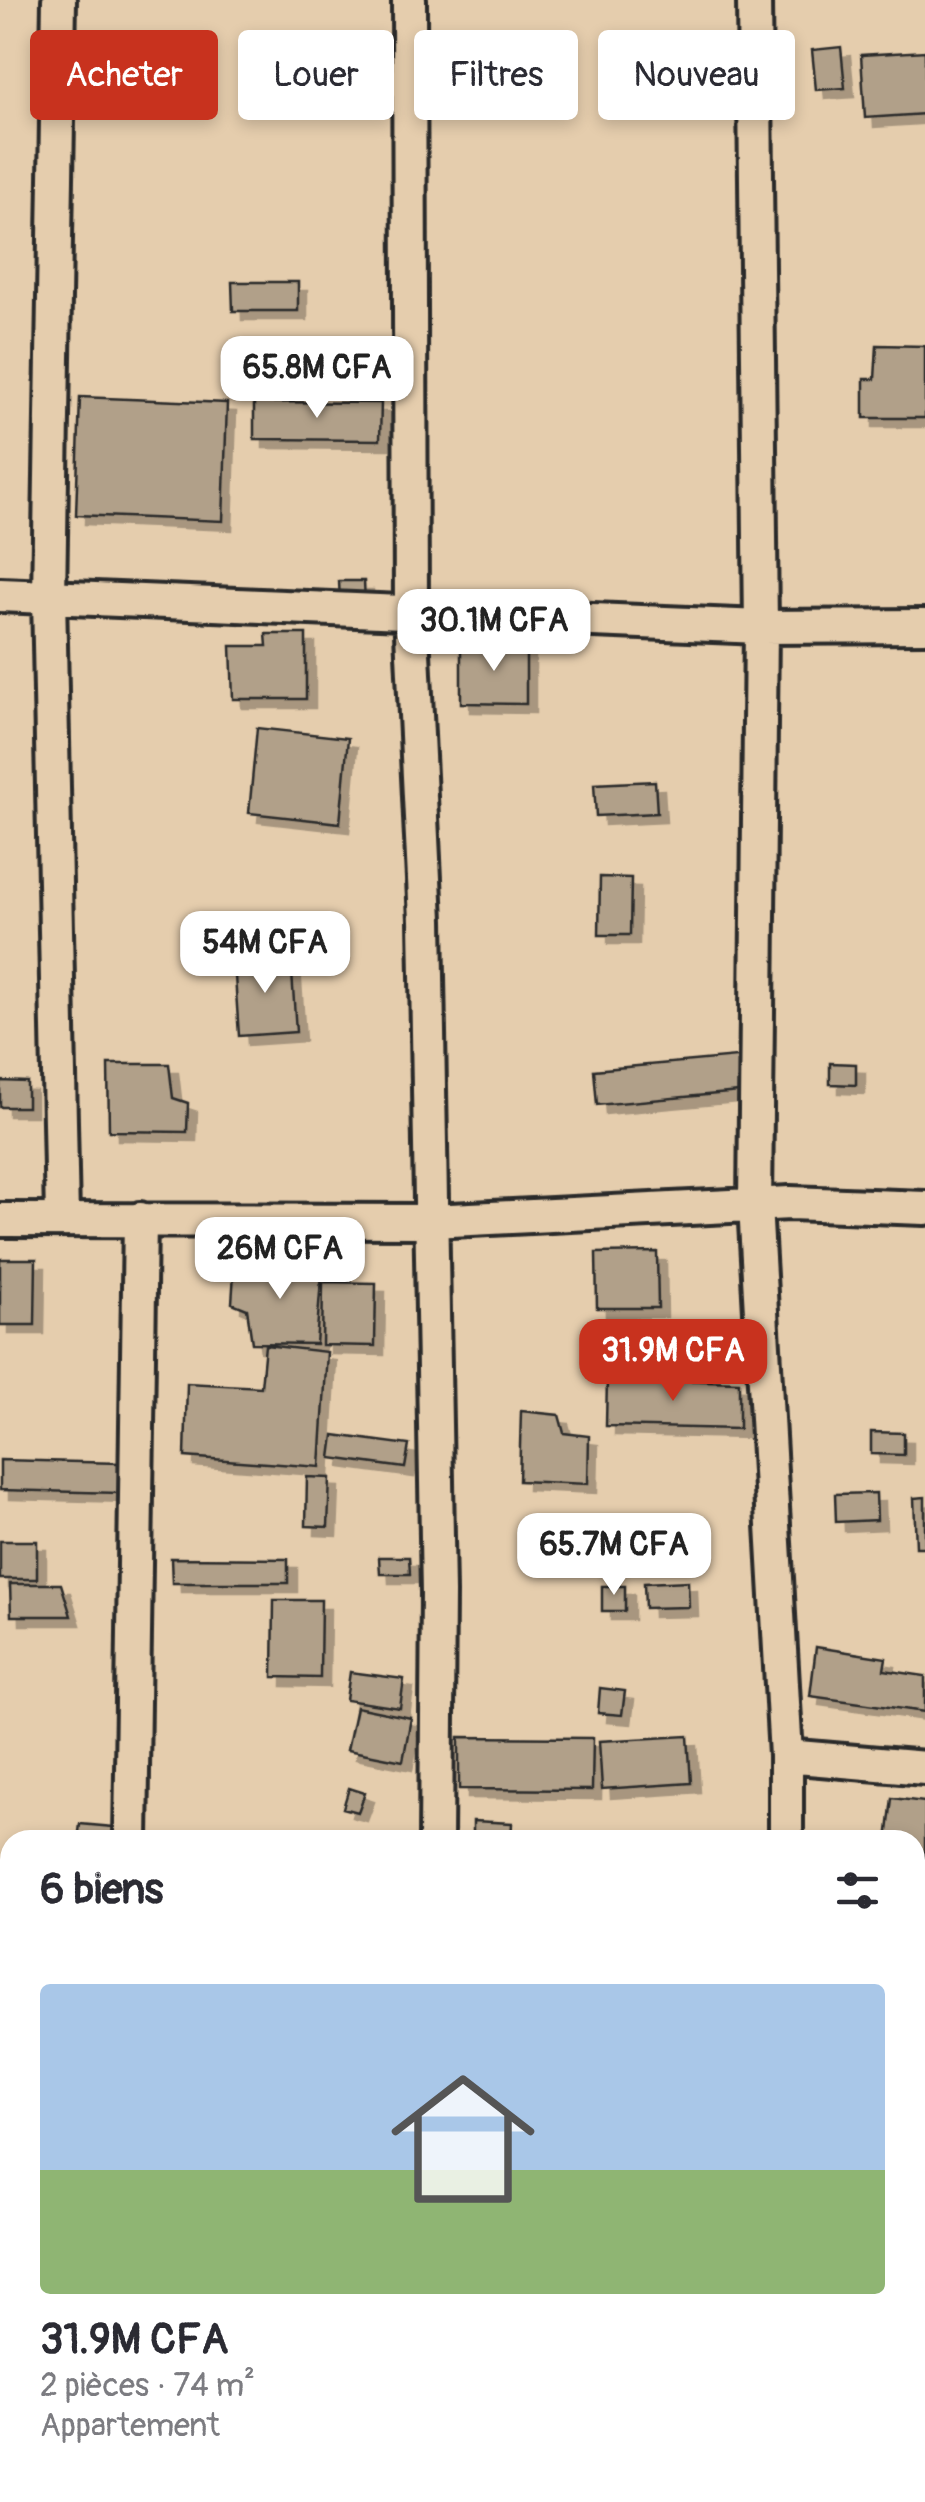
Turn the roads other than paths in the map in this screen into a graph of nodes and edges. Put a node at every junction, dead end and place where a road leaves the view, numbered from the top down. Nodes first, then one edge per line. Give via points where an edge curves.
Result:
1 (59, 0) edge
2 (409, 0) edge
3 (754, 0) edge
4 (0, 595) edge
5 (50, 596) junction
6 (411, 612) junction
7 (925, 626) edge
8 (761, 627) junction
9 (755, 1205) junction
10 (925, 1208) edge
11 (62, 1218) junction
12 (140, 1219) junction
13 (0, 1220) edge
14 (431, 1221) junction
15 (786, 1756) junction
16 (925, 1768) edge
17 (131, 1830) edge
18 (436, 1830) edge
19 (786, 1830) edge

1 - 5 street
2 - 6 street
3 - 8 street
4 - 5 street
5 - 6 street
5 - 11 street
6 - 8 street
6 - 14 street
7 - 8 street
8 - 9 street
9 - 10 street
9 - 14 street
9 - 15 street
11 - 12 street
11 - 13 street
12 - 14 street
12 - 17 street
14 - 18 street
15 - 16 street
15 - 19 street

